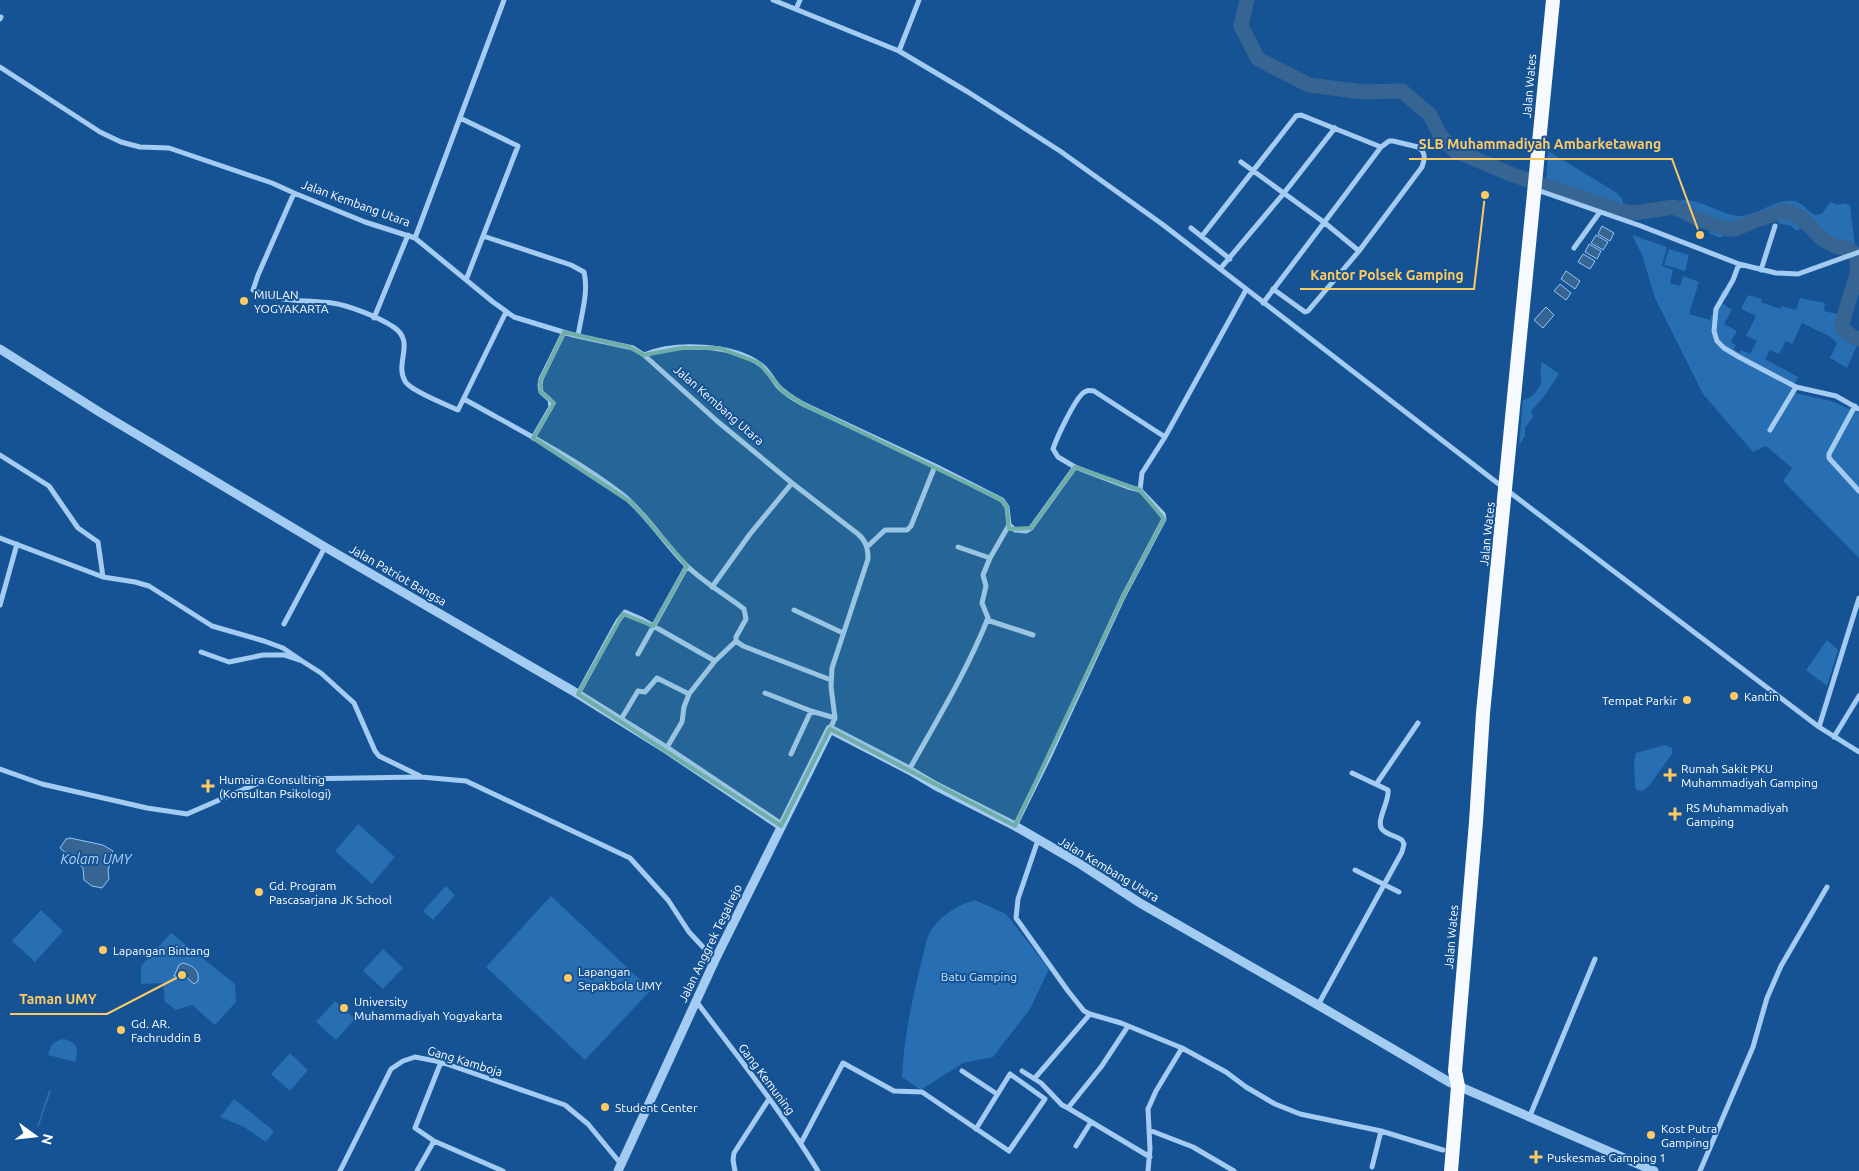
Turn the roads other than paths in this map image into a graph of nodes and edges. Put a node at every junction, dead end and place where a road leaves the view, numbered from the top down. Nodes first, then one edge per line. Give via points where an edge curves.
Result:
1 (504, 0) edge
2 (773, 0) edge
3 (800, 0) edge
4 (919, 0) edge
5 (1553, 0) edge
6 (796, 9) junction
7 (899, 51) junction
8 (0, 67) edge
9 (460, 118) junction
10 (1334, 128) junction
11 (1381, 147) junction
12 (1242, 162) dead end
13 (1254, 171) junction
14 (1535, 188) junction
15 (294, 193) junction
16 (1284, 193) junction
17 (1600, 212) junction
18 (1325, 223) junction
19 (1775, 226) dead end
20 (1190, 228) dead end
21 (408, 235) junction
22 (484, 236) junction
23 (1202, 236) junction
24 (415, 238) junction
25 (1574, 248) dead end
26 (1359, 251) junction
27 (1859, 252) edge
28 (1230, 258) junction
29 (1739, 264) junction
30 (1220, 269) junction
31 (1761, 270) junction
32 (466, 280) junction
33 (1273, 289) junction
34 (1246, 290) junction
35 (1263, 303) junction
36 (506, 312) junction
37 (374, 318) junction
38 (564, 332) junction
39 (578, 336) junction
40 (0, 349) edge
41 (644, 355) junction
42 (1796, 387) junction
43 (464, 399) junction
44 (1857, 407) edge
45 (1770, 430) dead end
46 (1165, 437) junction
47 (533, 438) junction
48 (0, 455) edge
49 (935, 466) junction
50 (1074, 467) junction
51 (792, 483) junction
52 (1140, 490) junction
53 (1506, 490) junction
54 (1859, 490) edge
55 (1009, 524) junction
56 (0, 538) edge
57 (17, 544) junction
58 (326, 547) junction
59 (868, 547) junction
60 (958, 547) dead end
61 (990, 558) junction
62 (687, 566) junction
63 (103, 578) junction
64 (712, 587) junction
65 (1859, 598) edge
66 (0, 605) edge
67 (794, 610) dead end
68 (988, 620) junction
69 (284, 624) dead end
70 (653, 626) junction
71 (844, 633) junction
72 (1033, 635) dead end
73 (736, 641) junction
74 (201, 652) dead end
75 (638, 654) dead end
76 (302, 661) junction
77 (715, 661) junction
78 (830, 680) junction
79 (765, 693) dead end
80 (578, 694) junction
81 (689, 694) junction
82 (1859, 696) edge
83 (811, 711) junction
84 (835, 718) junction
85 (620, 720) junction
86 (1418, 723) dead end
87 (1819, 727) junction
88 (830, 729) junction
89 (1834, 737) junction
90 (666, 749) junction
91 (1859, 752) edge
92 (791, 754) dead end
93 (0, 769) edge
94 (909, 770) junction
95 (1352, 773) dead end
96 (421, 777) junction
97 (1377, 783) junction
98 (782, 826) junction
99 (1015, 826) junction
100 (1038, 840) junction
101 (1355, 870) dead end
102 (1385, 885) junction
103 (1827, 887) dead end
104 (1399, 892) dead end
105 (1595, 959) dead end
106 (715, 960) junction
107 (696, 1001) junction
108 (1318, 1005) junction
109 (1090, 1014) junction
110 (1128, 1026) junction
111 (1182, 1048) junction
112 (441, 1062) junction
113 (1022, 1070) dead end
114 (962, 1071) dead end
115 (1035, 1078) junction
116 (1454, 1079) junction
117 (998, 1094) junction
118 (769, 1099) junction
119 (1068, 1108) junction
120 (1529, 1118) junction
121 (1091, 1122) junction
122 (976, 1129) junction
123 (1149, 1130) junction
124 (1382, 1131) junction
125 (434, 1141) junction
126 (801, 1143) junction
127 (1076, 1146) dead end
128 (1443, 1150) junction
129 (1150, 1157) junction
130 (1372, 1167) dead end
131 (620, 1168) edge
132 (494, 1169) edge
133 (340, 1171) edge
134 (417, 1171) edge
135 (503, 1171) edge
136 (735, 1171) edge
137 (818, 1171) edge
138 (1148, 1171) edge
139 (1234, 1171) edge
140 (1442, 1171) edge
141 (1451, 1171) edge
142 (1654, 1171) edge
143 (1700, 1171) edge

1 - 9 street
2 - 6 street
3 - 6 street
4 - 7 street
5 - 14 highway, Jalan Wates
6 - 7 street
7 - 30 street via 1060,151
8 - 15 street, Jalan Kembang Utara via 100,132 121,142 140,147 169,148
9 - 22 street via 518,146
9 - 24 street
10 - 11 street
10 - 13 street via 1296,116
10 - 16 street
11 - 18 street
11 - 26 street via 1389,141 1418,146 1425,160
12 - 13 street
13 - 16 street
13 - 23 street
14 - 17 street
14 - 53 highway, Jalan Wates
15 - 21 street, Jalan Kembang Utara via 365,222
15 - 37 street via 253,290 277,298 356,309
16 - 18 street
16 - 28 street
17 - 25 street
17 - 29 street
18 - 26 street
18 - 33 street
19 - 31 street
20 - 23 street
21 - 24 street, Jalan Kembang Utara
21 - 37 street
22 - 32 street
22 - 39 street via 572,265 584,272 586,279
23 - 28 street
24 - 32 street, Jalan Kembang Utara
26 - 33 street via 1308,312
27 - 31 street via 1798,274
28 - 30 street
29 - 31 street
29 - 42 street via 1716,309 1714,331 1717,341 1739,357
30 - 34 street
32 - 36 street, Jalan Kembang Utara
33 - 35 street
34 - 35 street
34 - 46 street
35 - 53 street
36 - 38 street, Jalan Kembang Utara via 521,320
36 - 43 street
37 - 43 street via 392,325 405,339 402,375 409,386 458,410
38 - 39 street, Jalan Kembang Utara
38 - 47 street via 540,382 541,392 550,400 551,408
39 - 41 street, Jalan Kembang Utara via 629,347
40 - 58 street, Jalan Patriot Bangsa
41 - 49 street via 701,347 727,350 759,364 784,392 803,404
41 - 51 street, Jalan Kembang Utara
42 - 44 street via 1836,396
42 - 45 street
43 - 47 street
44 - 54 street via 1829,458
46 - 50 street via 1094,391 1088,391 1081,396 1053,449 1058,457
46 - 52 street via 1142,473
47 - 62 street via 627,499
48 - 63 street via 49,486 78,528 98,542
49 - 55 street via 1002,500 1007,507
49 - 59 street via 911,526 907,530 886,530
50 - 52 street
50 - 55 street via 1032,528 1019,531
51 - 59 street, Jalan Kembang Utara via 858,534
51 - 64 street
52 - 99 street via 1164,519 1123,597
53 - 87 street
53 - 116 highway, Jalan Wates via 1483,713
55 - 61 street
56 - 57 street
57 - 63 street
57 - 66 street
58 - 69 street
58 - 80 street, Jalan Patriot Bangsa
59 - 71 street via 868,559
60 - 61 street
61 - 68 street via 983,575 986,586 982,600
62 - 64 street
62 - 70 street
63 - 76 street via 149,586 212,626 283,648
64 - 73 street via 746,612
65 - 87 street
67 - 71 street
68 - 72 street
68 - 94 street via 954,692
70 - 75 street
70 - 77 street
70 - 80 street via 630,613 623,614
71 - 78 street
73 - 77 street
73 - 78 street
74 - 76 street via 229,662 264,655 284,655
76 - 96 street via 354,702 379,756
77 - 81 street
78 - 84 street
79 - 83 street
80 - 85 street, Jalan Patriot Bangsa
81 - 85 street via 656,678 645,692 638,691
81 - 90 street via 682,722
82 - 89 street
83 - 84 street
83 - 92 street
84 - 88 street
85 - 90 street, Jalan Patriot Bangsa
86 - 97 street
87 - 89 street
88 - 94 street, Jalan Kembang Utara
88 - 98 street, Jalan Anggrek Tegalrejo
89 - 91 street
90 - 98 street, Jalan Patriot Bangsa
93 - 96 street via 42,784 187,814 264,782
94 - 99 street, Jalan Kembang Utara
95 - 97 street
96 - 106 street via 469,782 630,858
97 - 102 street via 1388,792 1381,828 1404,844
98 - 106 street, Jalan Anggrek Tegalrejo
99 - 100 street, Jalan Kembang Utara
100 - 108 street, Jalan Kembang Utara
100 - 109 street via 1018,899 1016,918 1078,1005
101 - 102 street
102 - 104 street
102 - 108 street
103 - 143 street via 1781,966 1767,998 1753,1047
105 - 120 street
106 - 107 street, Jalan Anggrek Tegalrejo
107 - 118 street, Gang Kemuning
107 - 131 street, Jalan Anggrek Tegalrejo
108 - 116 street, Jalan Kembang Utara
109 - 110 street
109 - 115 street
110 - 111 street
110 - 119 street
111 - 123 street via 1151,1101 1147,1112
111 - 124 street via 1275,1104 1300,1114
112 - 125 street via 414,1128
112 - 131 street, Gang Kamboja via 567,1106 588,1124
112 - 133 street, Gang Kamboja via 415,1057 391,1069
113 - 115 street
114 - 117 street
115 - 119 street
116 - 120 street, Jalan Kembang Utara
116 - 128 highway, Jalan Wates
116 - 141 highway, Jalan Wates
117 - 122 street
117 - 122 street via 1010,1074 1044,1099 1009,1151
118 - 126 street, Gang Kemuning
118 - 136 street via 734,1153
119 - 121 street
120 - 142 street, Jalan Kembang Utara
121 - 127 street
121 - 129 street
122 - 126 street via 922,1092 894,1091 843,1063
123 - 129 street
123 - 139 street via 1193,1147
124 - 128 street
124 - 130 street
125 - 132 street
125 - 134 street
126 - 137 street, Gang Kemuning
128 - 140 highway, Jalan Wates
129 - 138 street
132 - 135 street

